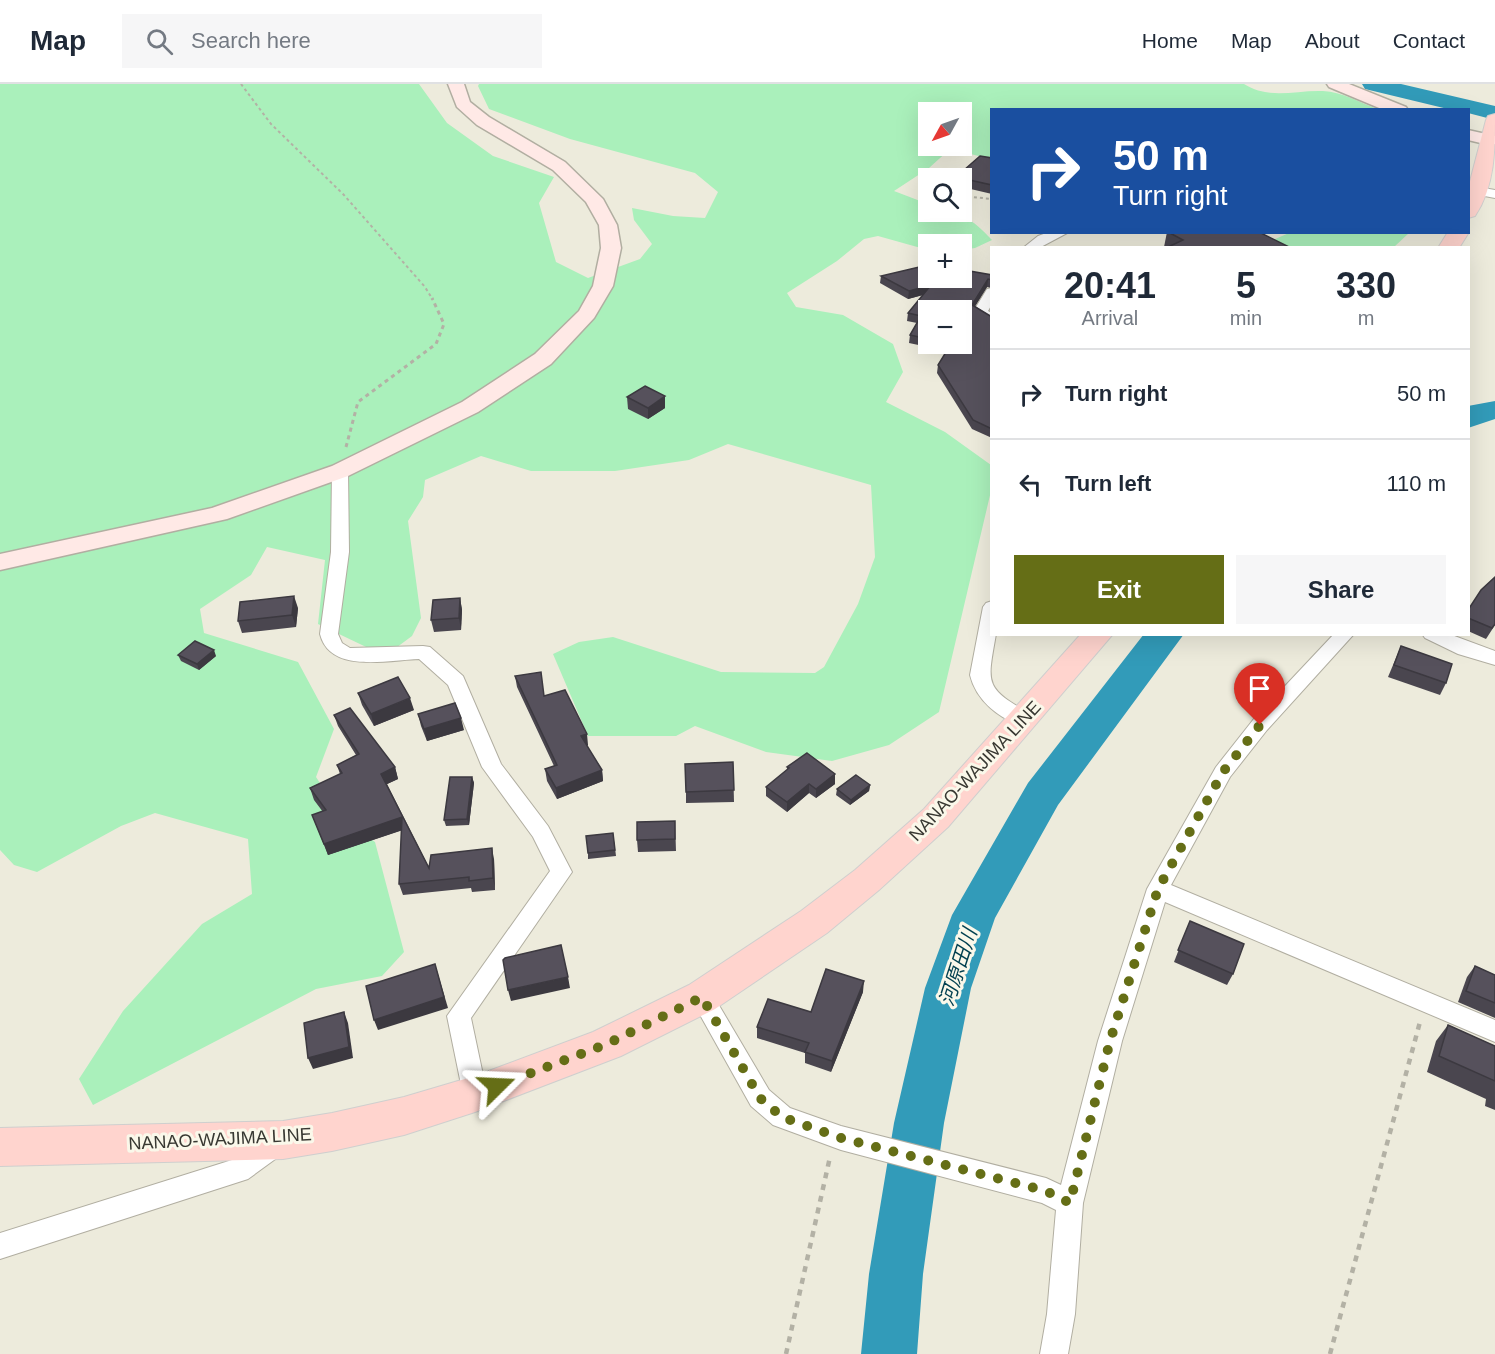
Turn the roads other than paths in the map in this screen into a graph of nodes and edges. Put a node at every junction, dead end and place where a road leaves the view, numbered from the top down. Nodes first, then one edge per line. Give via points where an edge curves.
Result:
1 (456, 84) edge
2 (1335, 84) edge
3 (1395, 108) edge
4 (1495, 120) edge
5 (1470, 135) edge
6 (1489, 140) junction
7 (1480, 187) edge
8 (1470, 208) edge
9 (1057, 234) edge
10 (1032, 246) edge
11 (990, 295) edge
12 (990, 319) edge
13 (340, 471) junction
14 (0, 562) edge
15 (990, 617) edge
16 (1096, 636) edge
17 (1343, 636) edge
18 (1436, 636) edge
19 (1495, 658) edge
20 (1023, 719) junction
21 (1158, 889) junction
22 (702, 997) junction
23 (1495, 1031) edge
24 (475, 1094) junction
25 (283, 1140) junction
26 (0, 1147) edge
27 (1070, 1203) junction
28 (0, 1246) edge
29 (1054, 1354) edge

1 - 13 street via 463,104 483,121 559,166 594,199 608,225 611,248 603,286 587,314 543,359 470,408
2 - 3 street
4 - 6 main road
5 - 6 street
6 - 7 main road
7 - 8 main road
9 - 10 street
11 - 12 street via 980,312
13 - 14 street via 218,514
13 - 24 street via 339,552 329,634 332,645 349,655 423,652 456,681 492,767 542,832 561,872 459,1016
15 - 20 street via 980,685 993,701
16 - 20 main road, NANAO-WAJIMA LINE
17 - 21 street via 1260,725 1223,772
18 - 19 street
20 - 22 main road, NANAO-WAJIMA LINE via 936,818 867,880 814,922
21 - 23 street
21 - 27 street via 1110,1041
22 - 24 main road, NANAO-WAJIMA LINE via 607,1044
22 - 27 street via 760,1098 782,1117 837,1137 1046,1191
24 - 25 main road, NANAO-WAJIMA LINE via 404,1116
25 - 26 main road, NANAO-WAJIMA LINE
25 - 28 street via 239,1170
27 - 29 street

